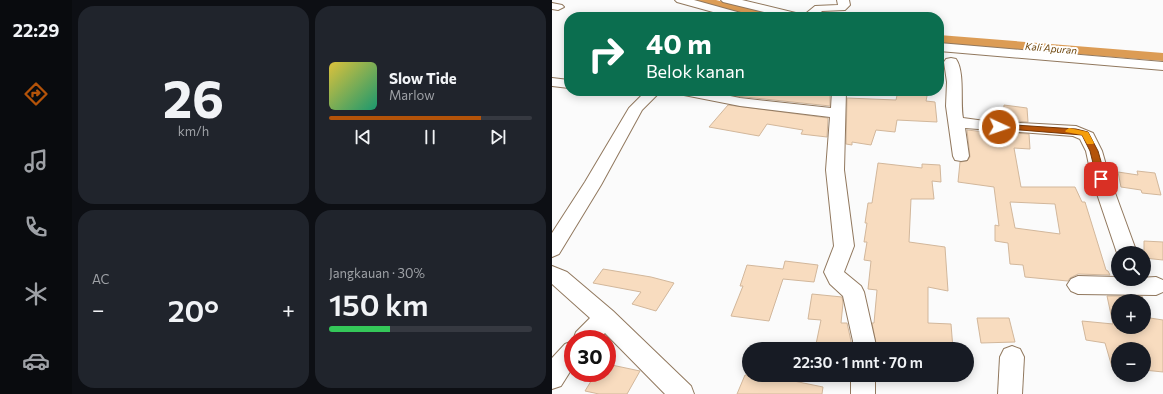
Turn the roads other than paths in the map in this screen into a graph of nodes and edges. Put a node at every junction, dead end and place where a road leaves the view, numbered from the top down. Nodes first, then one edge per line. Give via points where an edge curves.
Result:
1 (681, 0) edge
2 (727, 0) edge
3 (843, 0) edge
4 (725, 12) edge
5 (779, 12) edge
6 (815, 12) edge
7 (944, 47) edge
8 (951, 62) dead end
9 (1163, 66) edge
10 (553, 83) edge
11 (564, 84) edge
12 (644, 96) edge
13 (709, 96) edge
14 (839, 96) edge
15 (838, 113) junction
16 (956, 122) junction
17 (961, 156) dead end
18 (1125, 246) edge
19 (552, 249) edge
20 (552, 274) edge
21 (1078, 285) dead end
22 (1154, 285) edge
23 (605, 318) junction
24 (593, 330) edge
25 (864, 342) edge
26 (1012, 357) dead end
27 (564, 360) edge
28 (552, 378) edge
29 (863, 382) edge
30 (682, 394) edge
31 (863, 394) edge
32 (1010, 394) edge

1 - 4 street
2 - 5 street
3 - 6 street via 844,5 841,8 819,8
7 - 9 street
8 - 16 street
10 - 11 street
12 - 19 street
13 - 15 street
14 - 15 street
15 - 25 street via 835,170 844,246 834,272 853,292
16 - 17 street
16 - 18 street via 1076,131 1085,134 1094,151
20 - 23 street via 560,278
21 - 22 street
23 - 24 street
23 - 30 street
26 - 32 street
27 - 28 street
29 - 31 street

